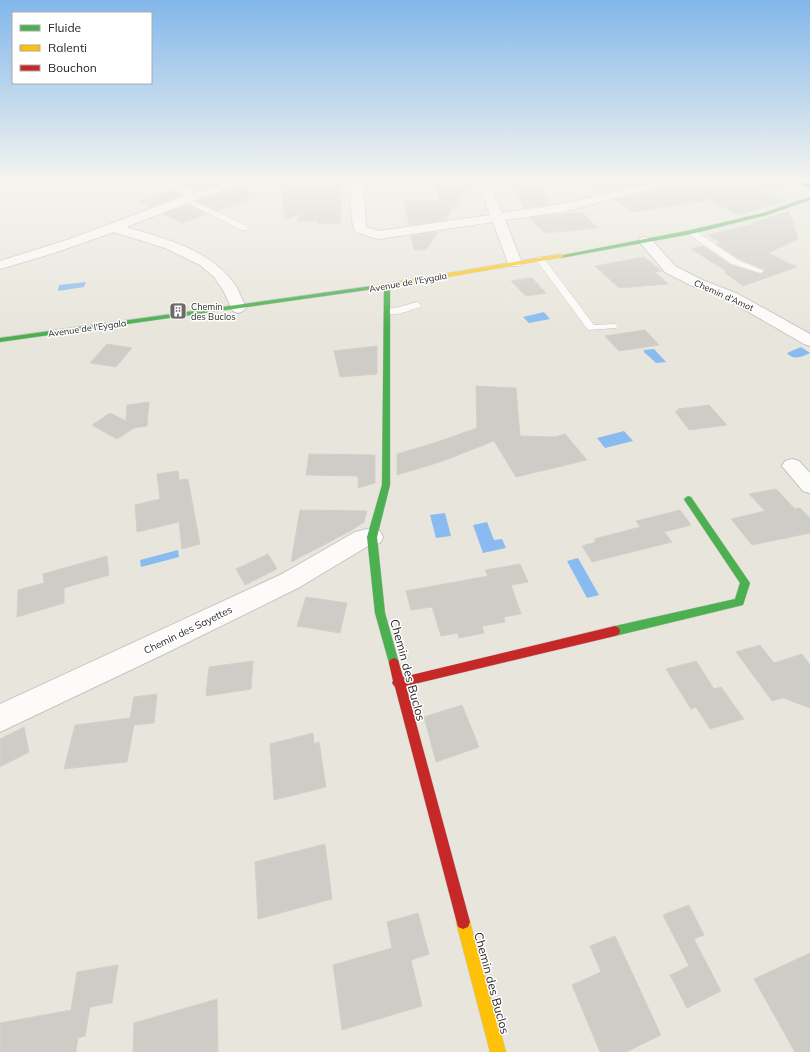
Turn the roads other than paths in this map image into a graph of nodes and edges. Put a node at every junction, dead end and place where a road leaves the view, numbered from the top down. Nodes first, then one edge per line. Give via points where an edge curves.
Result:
1 (111, 229) edge
2 (117, 229) edge
3 (360, 229) edge
4 (419, 229) edge
5 (501, 229) edge
6 (703, 229) edge
7 (691, 232) junction
8 (645, 241) junction
9 (540, 259) junction
10 (515, 263) junction
11 (0, 265) edge
12 (760, 271) dead end
13 (387, 286) junction
14 (417, 306) dead end
15 (238, 308) junction
16 (387, 311) junction
17 (613, 326) dead end
18 (0, 340) edge
19 (810, 340) edge
20 (792, 466) dead end
21 (810, 486) edge
22 (688, 499) dead end
23 (372, 537) junction
24 (398, 683) junction
25 (0, 718) edge
26 (498, 1052) edge

1 - 11 street
2 - 15 street via 183,250 209,264 229,286
3 - 4 street via 378,235
5 - 10 street
6 - 7 street, Avenue de l'Eygala
7 - 8 street, Avenue de l'Eygala
7 - 12 lane via 735,262
8 - 9 street, Avenue de l'Eygala
8 - 19 street, Chemin d'Amot via 670,269 733,297
9 - 10 street, Avenue de l'Eygala
9 - 17 lane via 591,328
10 - 13 street, Avenue de l'Eygala
13 - 15 street, Avenue de l'Eygala
13 - 16 street, Chemin des Buclos
14 - 16 lane
15 - 18 street, Avenue de l'Eygala
16 - 23 street, Chemin des Buclos via 386,485
20 - 21 street
22 - 24 street via 745,583 739,602
23 - 24 street, Chemin des Buclos via 380,613
23 - 25 street, Chemin des Sayettes via 363,538 283,584
24 - 26 street, Chemin des Buclos

